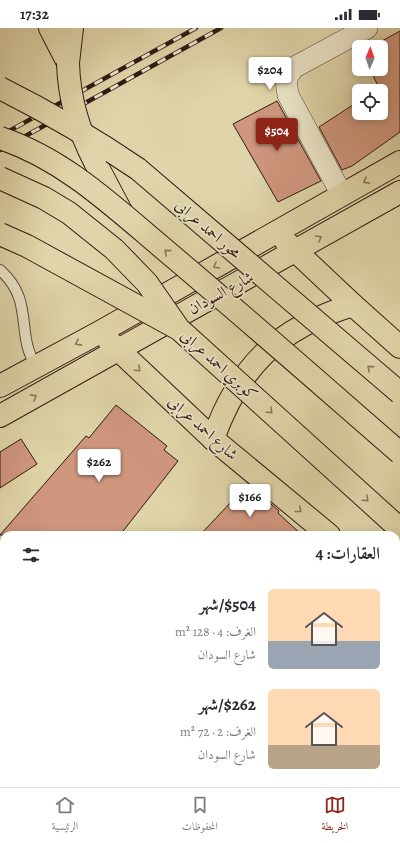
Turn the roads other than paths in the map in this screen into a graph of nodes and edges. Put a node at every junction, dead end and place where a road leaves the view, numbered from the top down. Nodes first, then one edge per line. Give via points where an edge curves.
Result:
1 (50, 28) edge
2 (72, 28) edge
3 (367, 28) edge
4 (68, 63) junction
5 (0, 88) edge
6 (0, 138) edge
7 (400, 162) edge
8 (0, 178) edge
9 (400, 192) edge
10 (342, 195) junction
11 (122, 213) junction
12 (276, 232) junction
13 (0, 234) edge
14 (296, 252) junction
15 (0, 270) edge
16 (353, 305) junction
17 (178, 329) junction
18 (100, 332) junction
19 (400, 347) edge
20 (118, 350) junction
21 (36, 366) junction
22 (0, 386) edge
23 (400, 393) edge
24 (0, 416) edge
25 (213, 439) junction
26 (400, 453) edge
27 (400, 529) edge
28 (324, 531) edge

1 - 4 main road
2 - 4 main road
3 - 10 street via 293,68 286,80 288,95
4 - 11 main road, bridge via 69,84 78,124
23 -> 5 main road, محور احمد عرابى, bridge via 138,169 72,127
6 - 11 main road, bridge via 36,152 60,166
7 -> 10 main road, شارع السودان
8 - 17 main road, كوبري احمد عرابى, bridge via 44,198 108,244 147,283
14 -> 9 main road, شارع السودان
10 - 12 main road, شارع السودان
26 -> 11 main road, bridge
12 - 14 main road
12 -> 18 main road, شارع السودان
13 - 17 main road, bridge via 27,246
14 - 16 main road
14 - 20 main road, شارع السودان
15 - 21 lane via 18,294 24,314 27,347
16 - 19 main road
16 - 25 main road via 305,323 275,343 236,387
17 -> 27 main road, كوبري احمد عرابى, bridge
18 - 20 main road, شارع احمد عرابى
18 -> 21 main road, شارع السودان
24 -> 20 main road, شارع السودان
20 -> 25 main road, شارع احمد عرابى
21 - 22 main road, شارع السودان
25 -> 28 main road, شارع احمد عرابى

